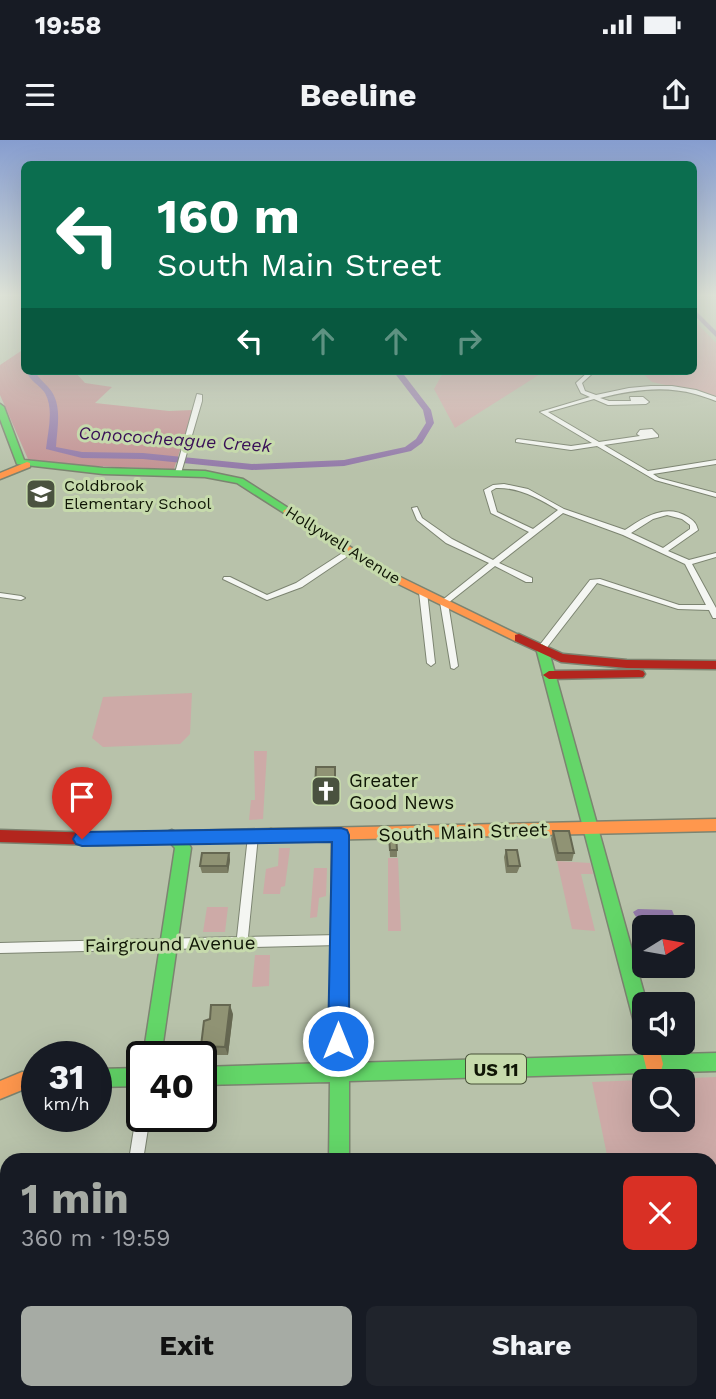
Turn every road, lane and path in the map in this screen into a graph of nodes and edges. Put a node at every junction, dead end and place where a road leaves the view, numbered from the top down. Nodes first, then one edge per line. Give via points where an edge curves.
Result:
1 (588, 375) edge
2 (199, 395) dead end
3 (593, 398) junction
4 (716, 399) edge
5 (635, 403) dead end
6 (0, 407) edge
7 (645, 437) dead end
8 (518, 440) dead end
9 (596, 444) junction
10 (716, 463) edge
11 (27, 465) junction
12 (178, 471) junction
13 (645, 473) junction
14 (0, 476) edge
15 (716, 495) edge
16 (415, 508) dead end
17 (565, 510) junction
18 (534, 531) junction
19 (625, 533) junction
20 (663, 551) junction
21 (350, 552) junction
22 (716, 555) edge
23 (688, 563) junction
24 (493, 564) junction
25 (227, 579) dead end
26 (529, 580) dead end
27 (423, 592) junction
28 (0, 596) edge
29 (21, 598) dead end
30 (444, 602) junction
31 (713, 607) edge
32 (542, 648) junction
33 (431, 663) dead end
34 (716, 664) edge
35 (454, 666) dead end
36 (716, 671) edge
37 (549, 675) junction
38 (716, 825) edge
39 (590, 828) junction
40 (341, 835) junction
41 (0, 836) edge
42 (172, 836) junction
43 (195, 836) junction
44 (253, 836) junction
45 (183, 848) junction
46 (340, 940) junction
47 (242, 943) junction
48 (168, 944) junction
49 (0, 948) edge
50 (635, 992) edge
51 (154, 1041) edge
52 (652, 1055) edge
53 (716, 1062) edge
54 (654, 1064) junction
55 (338, 1072) junction
56 (217, 1076) edge
57 (21, 1081) edge
58 (0, 1082) edge
59 (21, 1083) edge
60 (0, 1090) edge
61 (140, 1132) edge
62 (137, 1153) edge
63 (340, 1153) edge

1 - 3 street via 579,383
2 - 12 street
3 - 4 street via 652,386
3 - 5 street
3 - 9 street via 543,412
6 - 11 street via 20,462
7 - 9 street
8 - 9 street via 558,448
9 - 13 street
10 - 13 street
11 - 12 street, Hollywell Avenue
11 - 14 street
12 - 21 street, Hollywell Avenue via 227,477 251,486
13 - 15 street
16 - 24 street via 419,519 435,531
17 - 18 street
17 - 18 street via 510,486 487,490 494,513
17 - 19 street
18 - 24 street
19 - 20 street
19 - 20 street via 660,513 680,515 693,524 694,530
20 - 23 street
21 - 25 street via 299,585 267,598
21 - 27 street, Hollywell Avenue
22 - 23 street
23 - 31 street
24 - 26 street
24 - 30 street
27 - 30 street, Hollywell Avenue
27 - 33 street
28 - 29 street
30 - 32 street, Hollywell Avenue
30 - 35 street
31 - 32 street via 678,607 597,581
32 - 34 street, Hollywell Avenue via 561,658 589,663
32 - 37 street
36 - 37 street
37 - 39 street
38 - 39 street, South Main Street
39 - 40 street, South Main Street
39 - 50 street
40 - 44 street, South Main Street
40 - 46 street
41 - 42 street, South Main Street
42 - 43 street, South Main Street
42 - 45 street
43 - 44 street, South Main Street
43 - 45 street
44 - 47 street
45 - 48 street
46 - 47 street, Fairground Avenue
46 - 55 street
47 - 48 street, Fairground Avenue
48 - 49 street, Fairground Avenue
48 - 51 street
52 - 54 street
53 - 54 street, US 11
54 - 55 street, US 11
55 - 56 street, US 11
55 - 63 street
57 - 58 street
59 - 60 street
61 - 62 street

